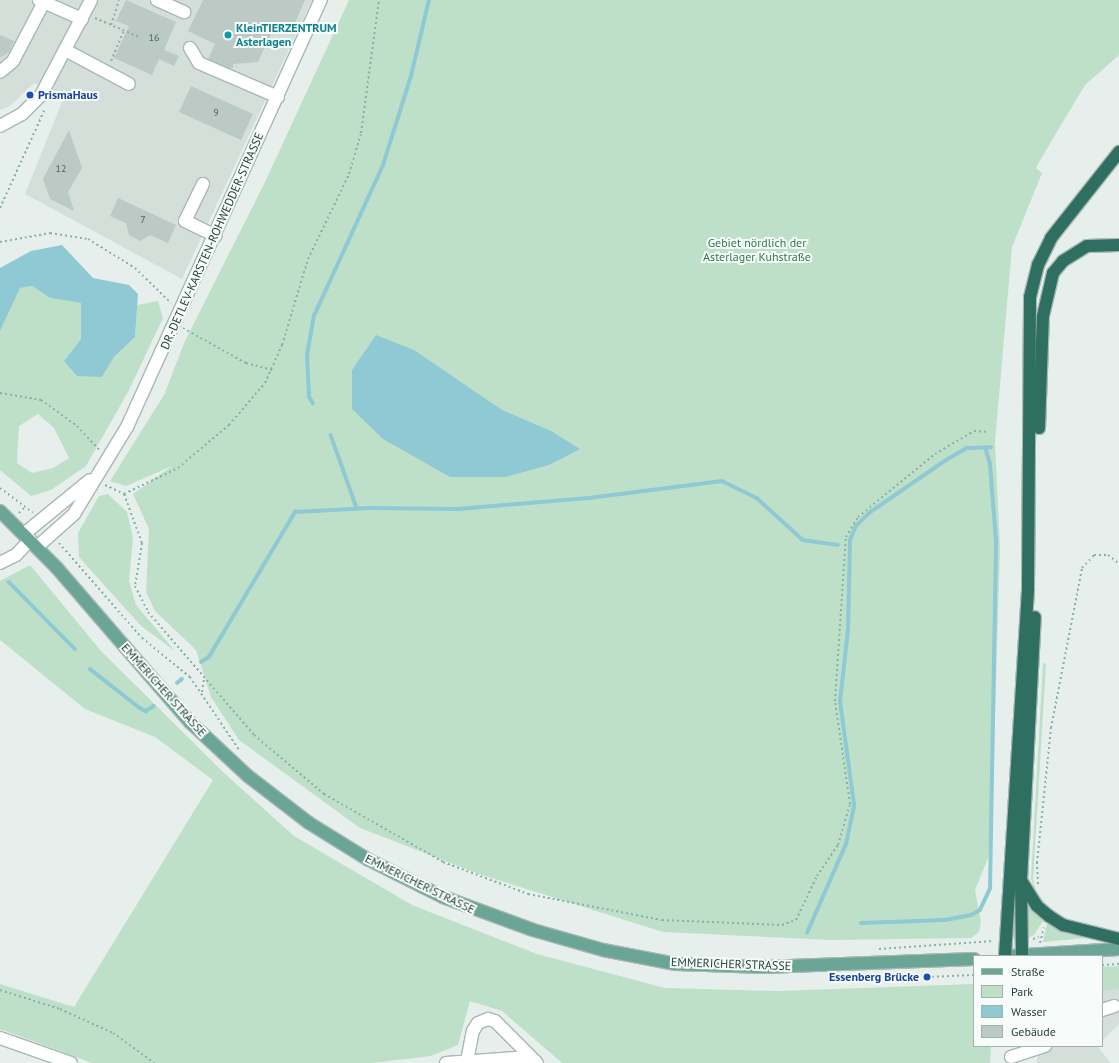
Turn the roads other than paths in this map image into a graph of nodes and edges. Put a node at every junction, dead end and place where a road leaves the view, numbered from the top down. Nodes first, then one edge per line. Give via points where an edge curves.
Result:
1 (91, 0) edge
2 (157, 0) edge
3 (321, 0) edge
4 (42, 1) edge
5 (184, 12) dead end
6 (84, 16) junction
7 (190, 48) dead end
8 (67, 51) junction
9 (0, 72) edge
10 (129, 84) dead end
11 (278, 97) junction
12 (0, 126) edge
13 (1119, 152) edge
14 (203, 184) dead end
15 (216, 236) junction
16 (1119, 245) edge
17 (94, 477) junction
18 (0, 511) edge
19 (31, 541) junction
20 (0, 562) edge
21 (1021, 880) junction
22 (1119, 939) edge
23 (1119, 949) edge
24 (1004, 955) edge
25 (1018, 955) edge
26 (1032, 955) edge
27 (973, 959) edge
28 (0, 1038) edge
29 (1040, 1047) edge
30 (1011, 1053) edge
31 (467, 1060) junction
32 (533, 1060) edge
33 (72, 1063) edge
34 (446, 1063) edge

1 - 6 street
2 - 5 street
3 - 11 street, DR.-DETLEV-KARSTEN-ROHWEDDER-STRASSE
4 - 6 street
4 - 9 street via 13,61
6 - 8 street
7 - 11 street via 198,63
8 - 10 street
8 - 12 street via 41,95 22,114
11 - 15 street, DR.-DETLEV-KARSTEN-ROHWEDDER-STRASSE
13 - 24 highway via 1051,238 1038,264 1030,297 1028,589
14 - 15 street via 185,221
15 - 17 street, DR.-DETLEV-KARSTEN-ROHWEDDER-STRASSE via 127,427
16 - 21 highway via 1099,243 1075,252 1053,273 1047,291
17 - 19 street, DR.-DETLEV-KARSTEN-ROHWEDDER-STRASSE
17 - 19 street, DR.-DETLEV-KARSTEN-ROHWEDDER-STRASSE via 74,514
18 - 19 main road, EMMERICHER STRASSE
19 - 20 street via 16,555
19 - 27 main road, EMMERICHER STRASSE via 190,722 248,776 309,823 369,860 443,897 533,930 603,950 676,964 764,967
21 - 22 highway via 1037,906 1049,916 1064,925
21 - 25 highway
23 - 26 main road
28 - 33 street
29 - 30 street
31 - 32 street
31 - 32 street via 478,1023 488,1020 495,1021
31 - 34 street

